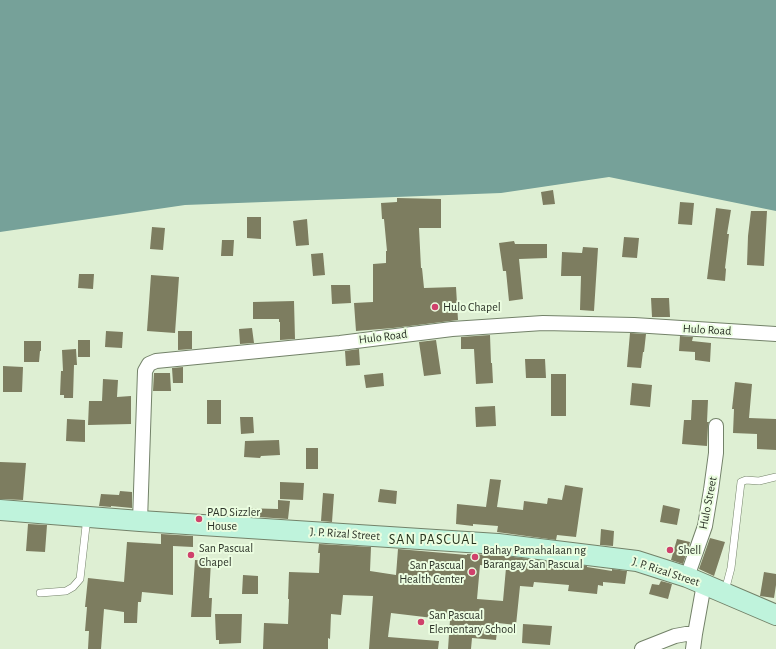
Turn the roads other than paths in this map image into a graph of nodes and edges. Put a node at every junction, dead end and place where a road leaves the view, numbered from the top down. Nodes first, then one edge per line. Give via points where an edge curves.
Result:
1 (776, 334) edge
2 (716, 426) dead end
3 (776, 478) edge
4 (0, 510) edge
5 (87, 517) junction
6 (140, 521) junction
7 (696, 580) junction
8 (40, 593) dead end
9 (725, 593) junction
10 (776, 615) edge
11 (695, 634) junction
12 (642, 649) edge
13 (693, 649) edge

1 - 6 street, Hulo Road via 634,325 543,323 452,329 156,361 149,364 146,371
2 - 7 street, Hulo Street via 716,453
3 - 9 lane via 741,482 731,568
4 - 5 main road, J. P. Rizal Street
5 - 6 main road, J. P. Rizal Street
5 - 8 lane via 80,579 66,591
6 - 7 main road, J. P. Rizal Street via 498,544 637,561
7 - 9 main road, J. P. Rizal Street
7 - 11 street, Hulo Street
9 - 10 main road, J. P. Rizal Street
11 - 12 street via 675,636
11 - 13 street, Hulo Street

